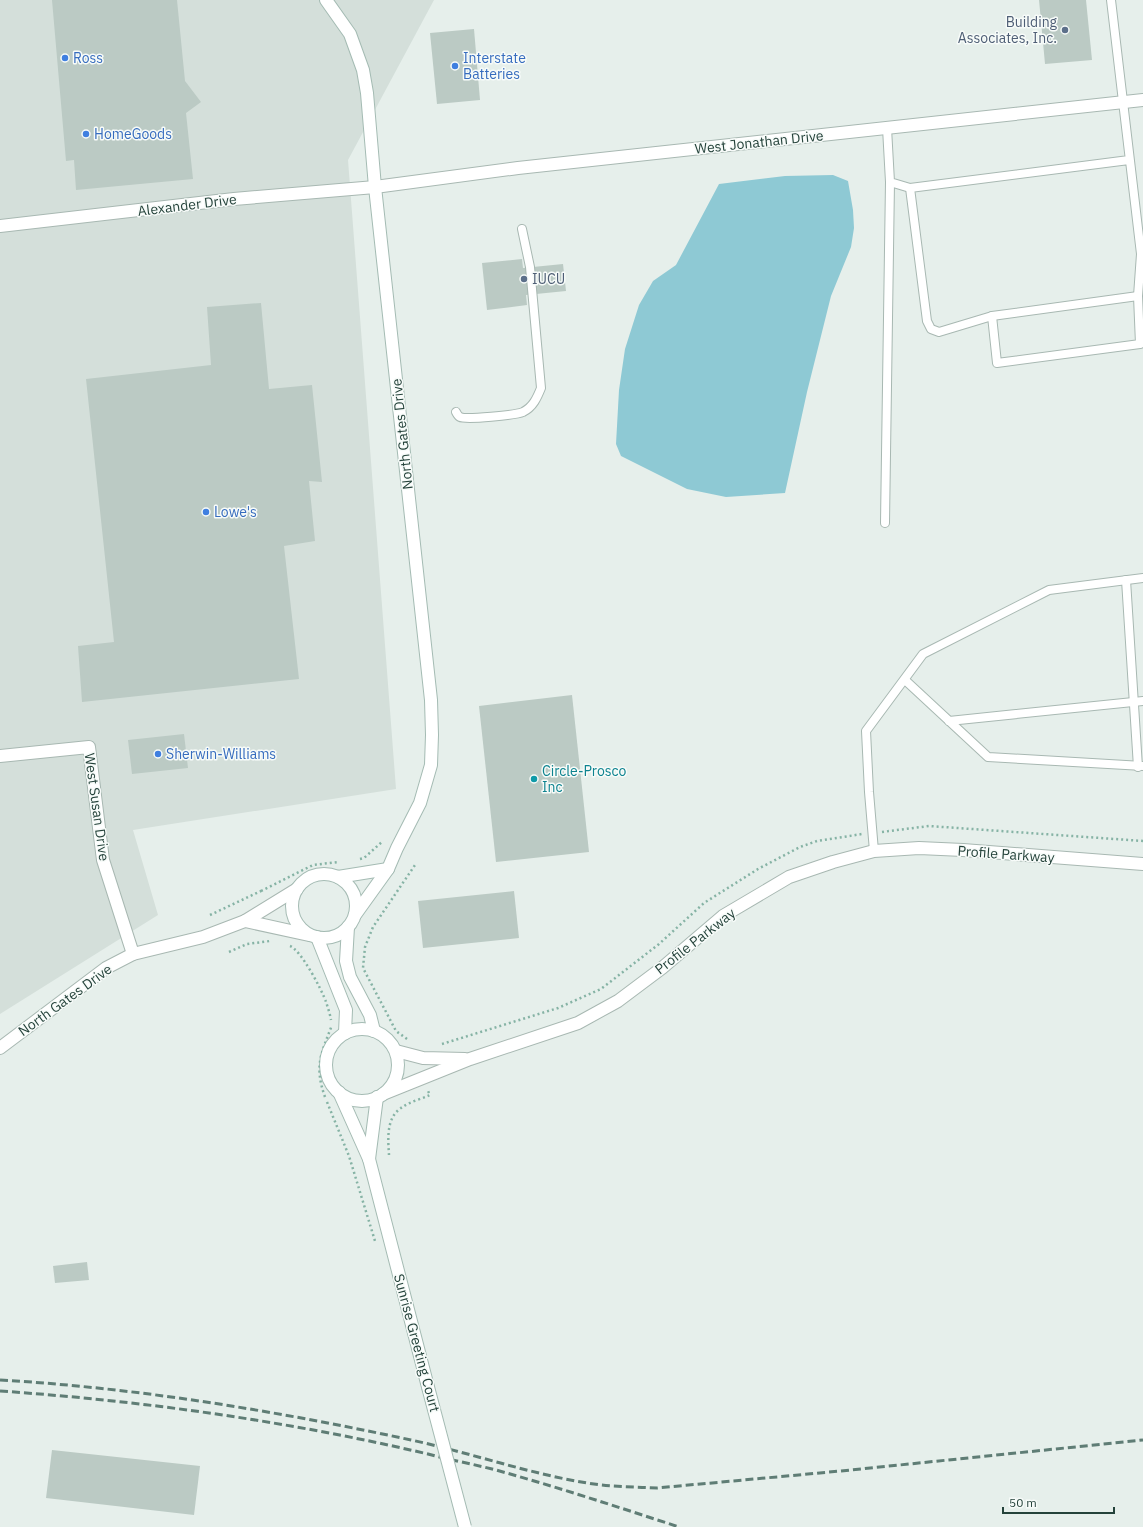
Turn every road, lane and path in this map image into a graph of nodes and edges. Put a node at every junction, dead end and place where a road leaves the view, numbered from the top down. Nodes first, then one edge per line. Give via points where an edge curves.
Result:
1 (326, 0) edge
2 (1111, 0) edge
3 (1143, 100) edge
4 (1122, 102) junction
5 (887, 128) junction
6 (1129, 160) junction
7 (890, 182) junction
8 (375, 187) junction
9 (910, 188) junction
10 (0, 226) edge
11 (522, 229) dead end
12 (1138, 296) junction
13 (992, 316) junction
14 (456, 412) dead end
15 (886, 523) dead end
16 (1143, 578) edge
17 (1126, 580) junction
18 (905, 680) junction
19 (1143, 701) edge
20 (1134, 702) junction
21 (949, 721) junction
22 (0, 756) edge
23 (1140, 767) edge
24 (910, 828) dead end
25 (828, 839) dead end
26 (383, 841) dead end
27 (1143, 842) edge
28 (874, 851) junction
29 (357, 859) dead end
30 (343, 862) dead end
31 (415, 864) dead end
32 (1143, 864) edge
33 (388, 869) junction
34 (338, 877) junction
35 (296, 889) junction
36 (261, 891) junction
37 (391, 893) dead end
38 (394, 895) junction
39 (264, 896) dead end
40 (355, 914) junction
41 (210, 916) dead end
42 (245, 921) junction
43 (348, 927) junction
44 (313, 936) junction
45 (277, 940) dead end
46 (288, 945) dead end
47 (229, 952) dead end
48 (133, 954) junction
49 (374, 1031) junction
50 (345, 1033) junction
51 (409, 1041) dead end
52 (439, 1044) dead end
53 (0, 1048) edge
54 (396, 1051) junction
55 (470, 1059) junction
56 (428, 1090) dead end
57 (339, 1092) junction
58 (380, 1095) junction
59 (389, 1155) dead end
60 (369, 1159) junction
61 (376, 1244) dead end
62 (465, 1527) edge

1 - 8 street, North Gates Drive via 350,34 363,70
2 - 4 lane
3 - 4 street, West Jonathan Drive
4 - 5 street, West Jonathan Drive
4 - 6 lane
5 - 7 lane
5 - 8 street, West Jonathan Drive via 518,168
6 - 9 lane
6 - 12 lane via 1140,254
7 - 9 lane
7 - 15 lane
8 - 10 street, Alexander Drive via 234,199
8 - 33 street, North Gates Drive via 431,700 432,735 431,765 420,803
9 - 13 lane via 927,321 932,329 940,332
11 - 14 lane via 530,267 541,388 536,402 523,412 506,415 470,418 460,417
12 - 13 lane
12 - 13 lane via 1140,344 997,363
16 - 17 lane
17 - 18 lane via 1049,590 923,654
17 - 20 lane
18 - 21 lane
18 - 28 lane via 866,731 868,792
19 - 20 lane
20 - 21 lane
20 - 23 lane
21 - 23 lane via 988,757
22 - 48 street, West Susan Drive via 89,746 103,860
24 - 27 path via 929,826
25 - 52 path via 817,840 800,847 758,869 704,903 659,944 601,989 558,1008
26 - 29 path via 364,858
28 - 32 street, Profile Parkway via 918,848 963,850
28 - 55 street, Profile Parkway via 789,877 724,916 625,996 578,1023
30 - 36 path via 313,865
31 - 38 path
33 - 34 street
33 - 40 street, North Gates Drive
34 - 35 street via 329,874 311,876
34 - 40 street via 348,885 355,897
35 - 42 street, North Gates Drive
35 - 44 street via 292,898 295,919 300,928
36 - 39 path
36 - 41 path
37 - 38 path
38 - 51 path via 373,927 365,947 363,968 396,1031
40 - 43 street
42 - 44 street
42 - 48 street, North Gates Drive via 203,937
43 - 44 street via 334,936
43 - 49 street via 346,961 350,977 370,1015
44 - 50 street via 346,1010
45 - 47 path via 247,944
46 - 61 path via 294,947 304,960 326,1000 332,1024 320,1053 321,1085 349,1156
48 - 53 street, North Gates Drive via 106,968
49 - 50 street via 356,1029
49 - 54 street via 389,1041
50 - 57 street via 329,1050 326,1061 331,1084
54 - 55 street, Profile Parkway via 423,1058
54 - 58 street via 397,1074 392,1085
55 - 58 street, Profile Parkway
56 - 59 path via 430,1095 400,1108 393,1117 388,1131
57 - 58 street via 360,1101
57 - 60 street, Sunrise Greeting Court
58 - 60 street, Sunrise Greeting Court
60 - 62 street, Sunrise Greeting Court, bridge

